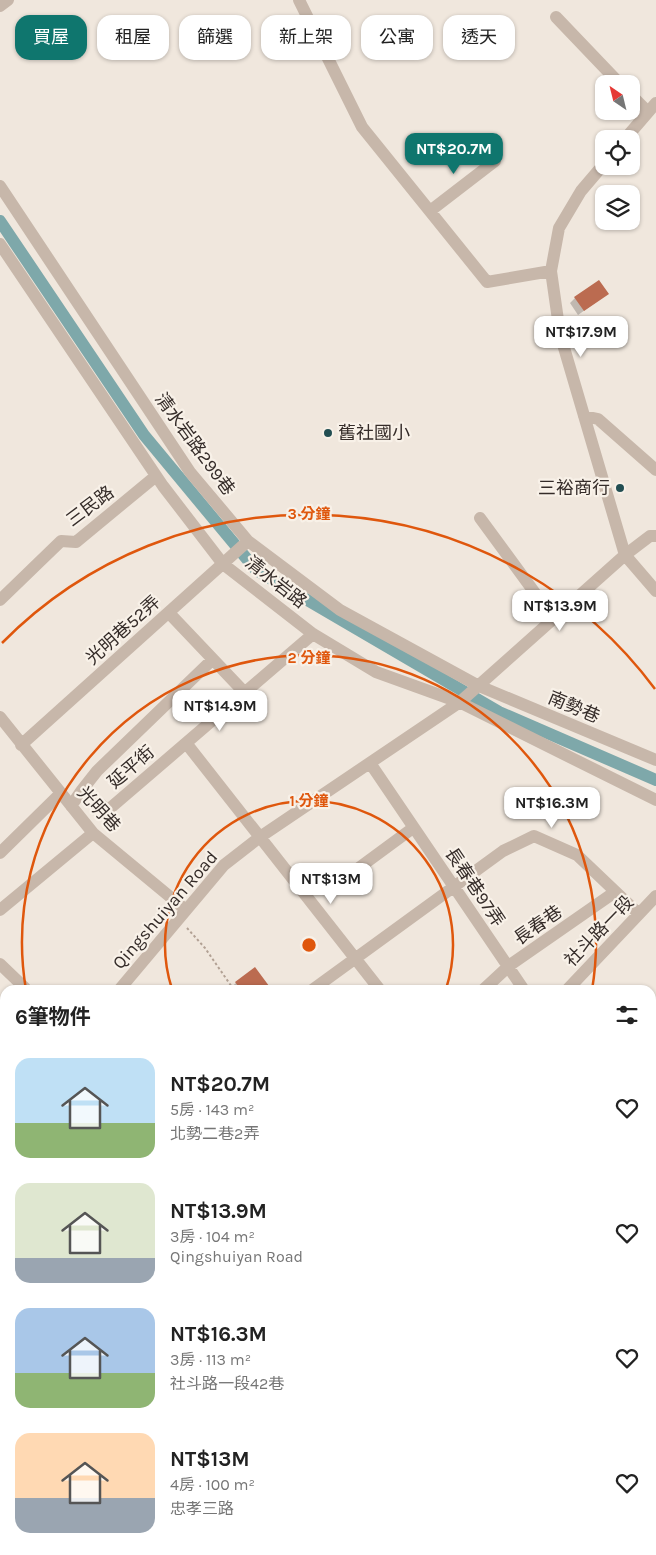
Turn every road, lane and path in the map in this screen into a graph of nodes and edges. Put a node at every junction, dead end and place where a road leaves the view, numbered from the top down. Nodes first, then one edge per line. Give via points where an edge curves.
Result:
1 (8, 0) edge
2 (299, 0) edge
3 (0, 6) edge
4 (556, 17) dead end
5 (611, 75) edge
6 (640, 101) edge
7 (652, 108) edge
8 (633, 130) edge
9 (495, 161) dead end
10 (595, 174) edge
11 (0, 186) edge
12 (430, 211) junction
13 (0, 244) edge
14 (550, 271) junction
15 (584, 416) junction
16 (656, 470) edge
17 (156, 476) junction
18 (480, 518) dead end
19 (656, 536) edge
20 (248, 541) junction
21 (625, 556) junction
22 (224, 563) junction
23 (656, 591) edge
24 (0, 600) edge
25 (169, 613) junction
26 (554, 619) junction
27 (314, 634) junction
28 (212, 660) junction
29 (478, 686) junction
30 (245, 693) junction
31 (460, 702) junction
32 (0, 718) edge
33 (186, 743) junction
34 (21, 745) junction
35 (656, 760) edge
36 (370, 763) junction
37 (82, 790) junction
38 (61, 793) junction
39 (656, 800) edge
40 (71, 806) junction
41 (413, 828) junction
42 (93, 833) junction
43 (260, 837) junction
44 (0, 853) edge
45 (341, 881) dead end
46 (454, 888) junction
47 (615, 892) junction
48 (656, 896) edge
49 (0, 910) edge
50 (639, 914) junction
51 (182, 915) junction
52 (356, 958) junction
53 (0, 964) edge
54 (508, 967) junction
55 (22, 985) edge
56 (124, 985) edge
57 (231, 985) edge
58 (319, 985) edge
59 (376, 985) edge
60 (488, 985) edge
61 (521, 985) edge
62 (572, 985) edge

1 - 3 street
2 - 12 street via 362,127
4 - 5 street
6 - 7 street
7 - 8 street
9 - 12 street
10 - 14 street via 580,191 559,228
11 - 20 street, 清水岩路299巷 via 190,472
12 - 14 street via 487,282
13 - 17 street, 清水岩路
14 - 15 street via 560,334
15 - 16 street via 598,419
15 - 21 street
17 - 22 street, 清水岩路
17 - 24 street, 三民路 via 76,542 61,541
18 - 26 street
19 - 21 street via 650,536
20 - 22 street, 光明巷52弄
20 - 29 street, 清水岩路299巷 via 340,610
21 - 23 street
21 - 26 street
22 - 25 street, 光明巷52弄
22 - 27 street, 清水岩路
25 - 28 street
25 - 34 street, 光明巷52弄
26 - 29 street
27 - 30 street, 延平街
27 - 31 street, 清水岩路 via 376,672
28 - 30 street
28 - 37 street via 97,771
29 - 31 street, Qingshuiyan Road
29 - 35 street, 南勢巷
30 - 33 street, 延平街
31 - 36 street, Qingshuiyan Road
31 - 39 street, 清水岩路
32 - 34 street, 光明巷
33 - 37 street, 延平街 via 108,810
33 - 43 street
34 - 38 street, 光明巷
36 - 41 street, 長春巷97弄
36 - 43 street, Qingshuiyan Road
37 - 40 street
38 - 40 street, 光明巷
38 - 44 street
40 - 42 street, 光明巷
41 - 45 street
41 - 46 street, 長春巷97弄
42 - 49 street
42 - 51 street, 光明巷
43 - 51 street, Qingshuiyan Road via 224,865
43 - 52 street
46 - 47 street via 503,851 534,836 577,856
46 - 52 street
46 - 54 street, 長春巷97弄
47 - 50 street
47 - 54 street, 長春巷
48 - 50 street, 社斗路一段
50 - 62 street, 社斗路一段
51 - 56 street, Qingshuiyan Road
51 - 57 path
52 - 58 street
52 - 59 street
53 - 55 street
54 - 60 street, 長春巷
54 - 61 street, 長春巷97弄

